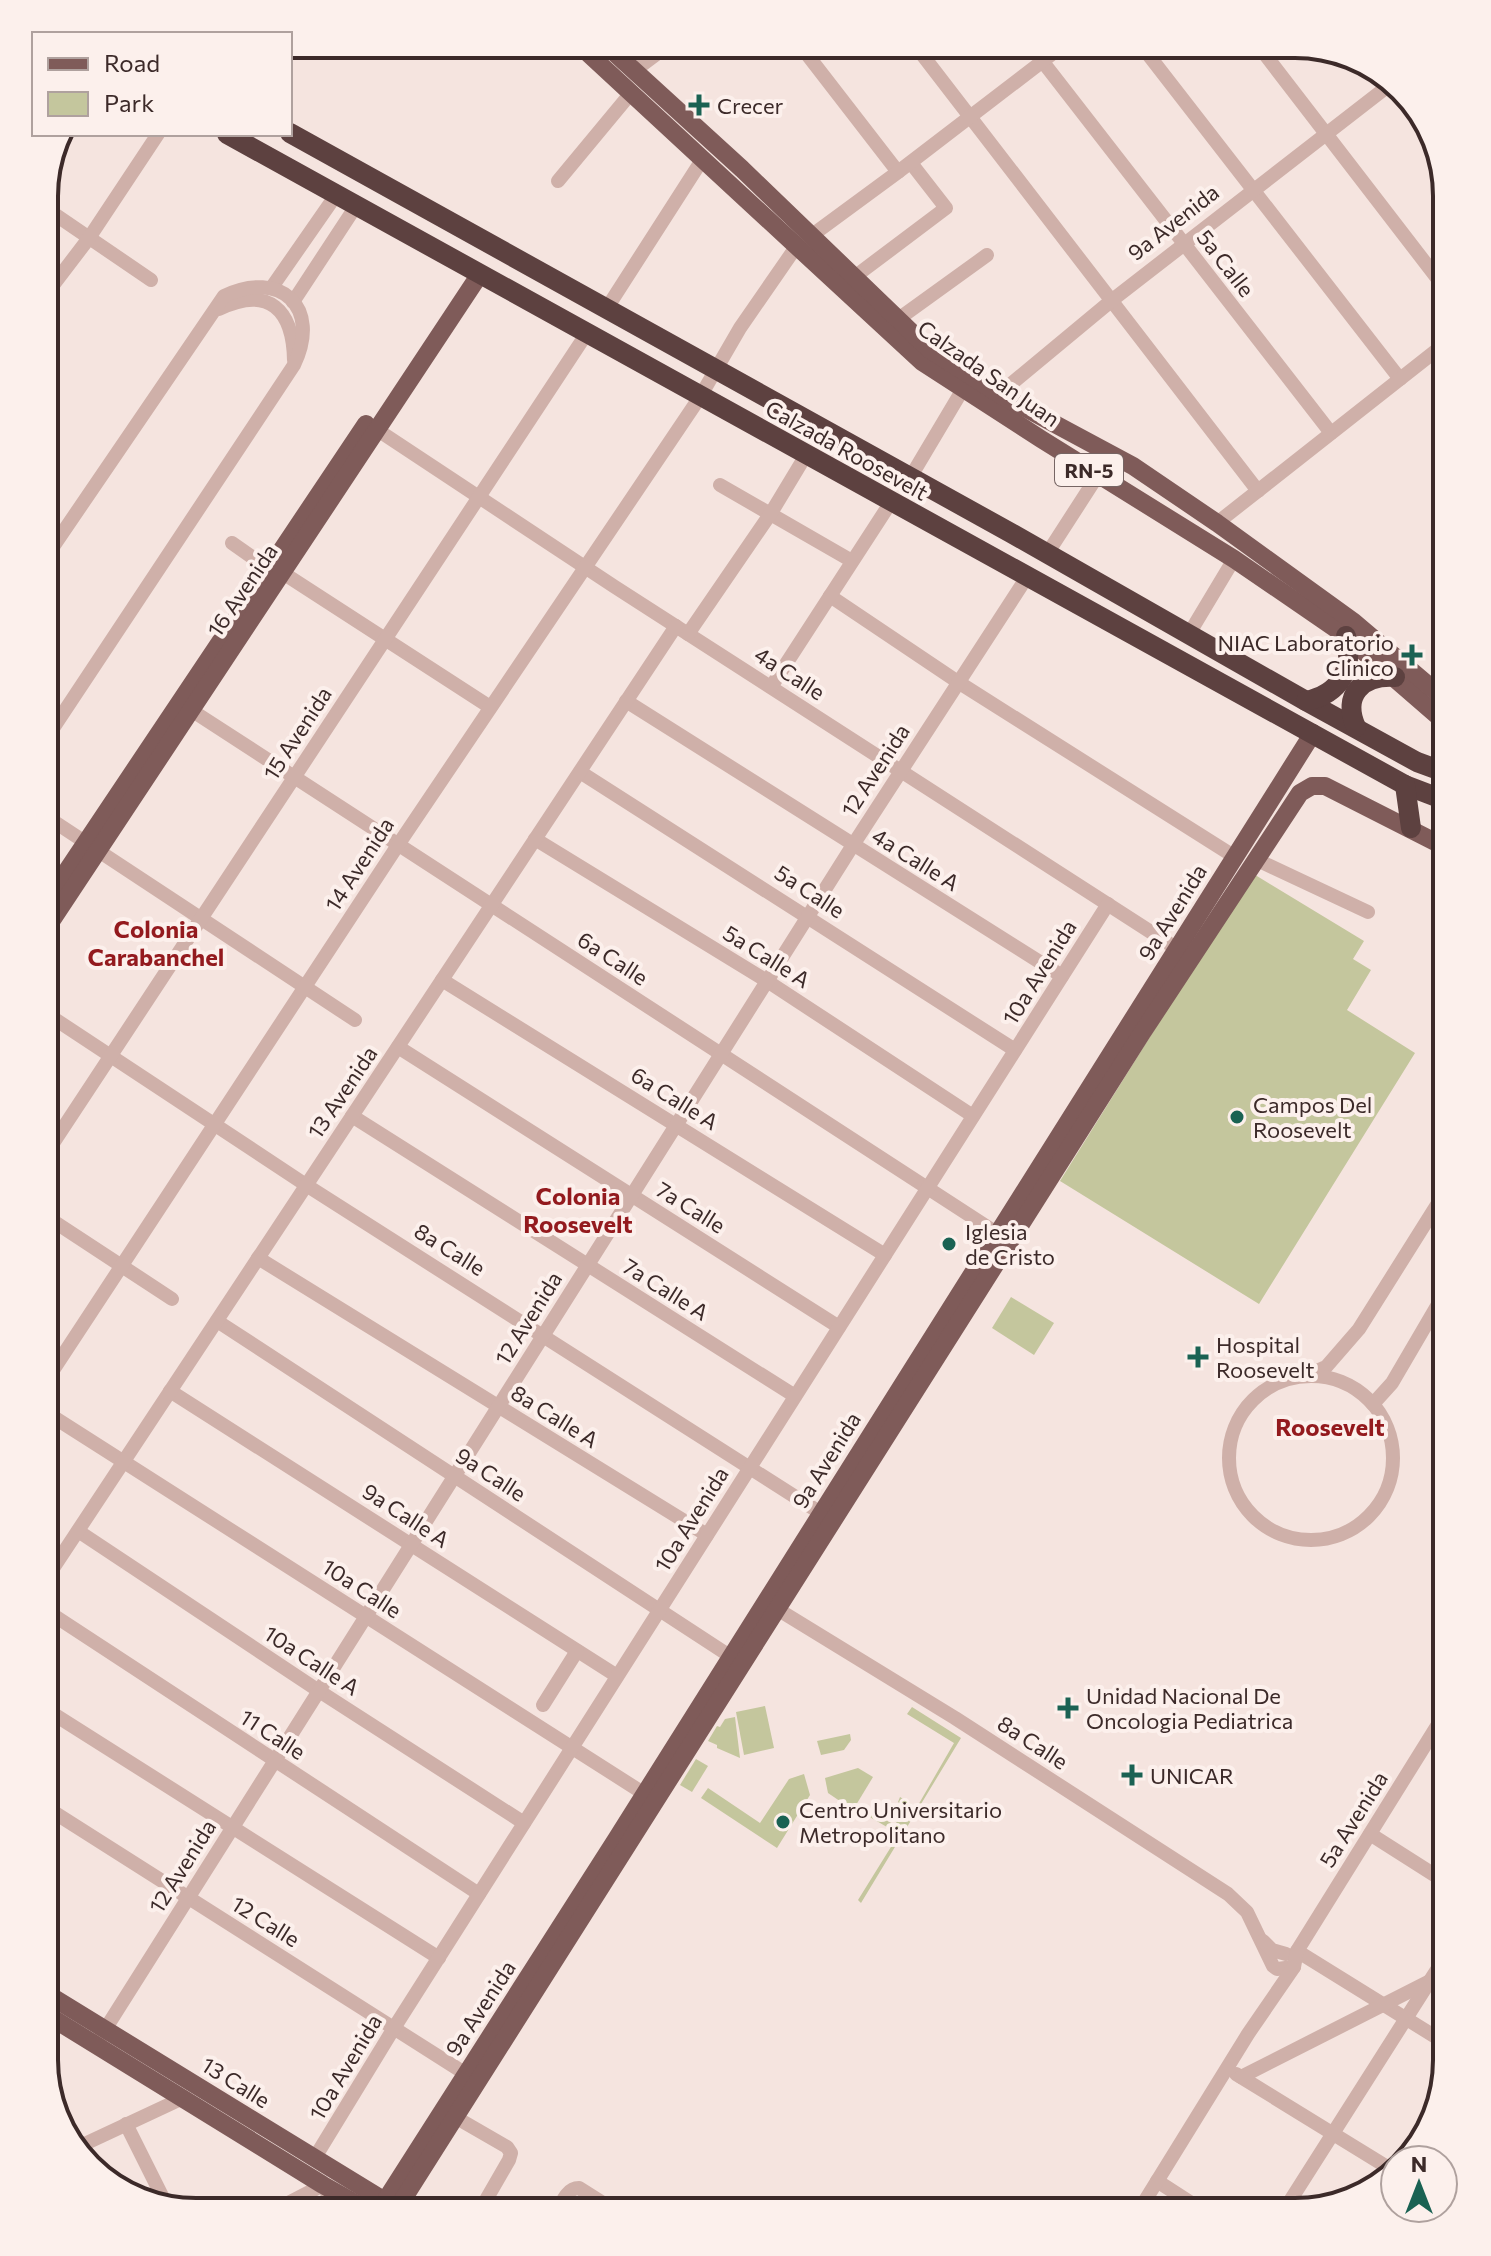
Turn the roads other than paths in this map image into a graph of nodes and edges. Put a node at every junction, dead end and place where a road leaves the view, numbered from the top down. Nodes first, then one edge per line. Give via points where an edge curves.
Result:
1 (593, 58) edge
2 (620, 58) edge
3 (651, 58) edge
4 (810, 58) edge
5 (925, 58) edge
6 (1040, 58) edge
7 (1046, 58) edge
8 (1151, 58) edge
9 (1268, 58) edge
10 (1042, 61) junction
11 (634, 71) junction
12 (1383, 90) edge
13 (631, 93) junction
14 (970, 117) junction
15 (292, 134) edge
16 (1326, 134) junction
17 (157, 136) edge
18 (231, 136) edge
19 (702, 160) junction
20 (911, 163) junction
21 (898, 172) junction
22 (558, 181) dead end
23 (1253, 191) junction
24 (336, 195) junction
25 (356, 206) junction
26 (58, 217) edge
27 (89, 238) junction
28 (804, 241) junction
29 (1184, 245) junction
30 (987, 255) dead end
31 (475, 271) junction
32 (1433, 273) edge
33 (853, 278) junction
34 (58, 279) edge
35 (151, 280) dead end
36 (272, 287) junction
37 (1111, 301) junction
38 (293, 302) junction
39 (607, 308) junction
40 (210, 314) junction
41 (897, 320) junction
42 (587, 333) junction
43 (1433, 353) edge
44 (294, 365) junction
45 (714, 370) junction
46 (1400, 379) junction
47 (963, 389) junction
48 (700, 397) junction
49 (996, 401) junction
50 (372, 426) junction
51 (1331, 433) junction
52 (806, 455) junction
53 (1098, 475) junction
54 (910, 478) junction
55 (720, 485) dead end
56 (1258, 491) junction
57 (480, 498) junction
58 (891, 502) junction
59 (771, 513) junction
60 (1217, 523) junction
61 (58, 539) edge
62 (232, 543) dead end
63 (1047, 554) junction
64 (1234, 559) junction
65 (852, 561) junction
66 (583, 566) junction
67 (276, 571) junction
68 (1027, 577) junction
69 (830, 596) junction
70 (682, 630) junction
71 (1189, 634) junction
72 (1346, 636) junction
73 (386, 639) junction
74 (1395, 677) junction
75 (958, 682) junction
76 (771, 687) junction
77 (1433, 688) edge
78 (626, 701) junction
79 (1306, 701) junction
80 (490, 707) junction
81 (191, 710) junction
82 (1433, 711) edge
83 (58, 721) edge
84 (1356, 727) junction
85 (1313, 733) junction
86 (1433, 768) edge
87 (580, 772) junction
88 (901, 772) junction
89 (294, 777) junction
90 (1405, 785) junction
91 (1433, 796) edge
92 (58, 825) edge
93 (1411, 828) junction
94 (535, 839) junction
95 (1433, 840) edge
96 (398, 845) junction
97 (853, 845) junction
98 (91, 847) junction
99 (1235, 857) junction
100 (1255, 859) junction
101 (58, 888) edge
102 (1108, 904) junction
103 (492, 905) junction
104 (58, 907) edge
105 (1368, 912) dead end
106 (809, 916) junction
107 (201, 919) junction
108 (1184, 953) junction
109 (1062, 976) junction
110 (442, 980) junction
111 (767, 981) junction
112 (304, 987) junction
113 (355, 1020) dead end
114 (58, 1021) edge
115 (398, 1047) junction
116 (1015, 1050) junction
117 (721, 1055) junction
118 (111, 1056) junction
119 (352, 1116) junction
120 (973, 1116) junction
121 (214, 1125) junction
122 (677, 1125) junction
123 (58, 1136) edge
124 (306, 1185) junction
125 (928, 1188) junction
126 (632, 1196) junction
127 (1433, 1211) edge
128 (58, 1224) edge
129 (1004, 1238) junction
130 (885, 1255) junction
131 (258, 1258) junction
132 (588, 1265) junction
133 (122, 1266) junction
134 (172, 1299) dead end
135 (1433, 1313) edge
136 (217, 1321) junction
137 (839, 1327) junction
138 (544, 1334) junction
139 (58, 1363) edge
140 (1300, 1377) junction
141 (170, 1391) junction
142 (795, 1396) junction
143 (1373, 1404) junction
144 (498, 1407) junction
145 (58, 1420) edge
146 (124, 1462) junction
147 (750, 1467) junction
148 (454, 1476) junction
149 (827, 1517) junction
150 (78, 1531) junction
151 (707, 1535) junction
152 (411, 1545) junction
153 (58, 1561) edge
154 (772, 1605) junction
155 (659, 1610) junction
156 (366, 1617) junction
157 (58, 1618) edge
158 (577, 1651) junction
159 (736, 1661) junction
160 (617, 1676) junction
161 (319, 1691) junction
162 (543, 1705) dead end
163 (58, 1717) edge
164 (1433, 1736) edge
165 (572, 1748) junction
166 (275, 1761) junction
167 (650, 1797) junction
168 (58, 1815) edge
169 (524, 1823) junction
170 (233, 1827) junction
171 (1370, 1834) junction
172 (622, 1842) junction
173 (1433, 1874) edge
174 (479, 1894) junction
175 (188, 1897) junction
176 (1260, 1937) junction
177 (439, 1958) junction
178 (1292, 1958) junction
179 (1277, 1969) junction
180 (1432, 1980) joint
181 (1279, 1988) junction
182 (58, 2003) edge
183 (1383, 2004) junction
184 (1405, 2018) junction
185 (58, 2019) edge
186 (394, 2028) junction
187 (1433, 2035) edge
188 (101, 2036) junction
189 (1227, 2069) junction
190 (466, 2074) junction
191 (1241, 2077) junction
192 (183, 2098) junction
193 (455, 2117) junction
194 (126, 2124) junction
195 (1332, 2133) junction
196 (86, 2143) edge
197 (314, 2159) junction
198 (1379, 2162) edge
199 (1157, 2181) junction
200 (323, 2185) junction
201 (161, 2193) edge
202 (298, 2198) edge
203 (330, 2198) edge
204 (358, 2198) edge
205 (372, 2198) edge
206 (394, 2198) edge
207 (396, 2198) edge
208 (487, 2198) edge
209 (565, 2198) edge
210 (592, 2198) edge
211 (1147, 2198) edge
212 (1183, 2198) edge
213 (1292, 2198) edge

1 - 13 main road, Calzada San Juan / RN-5
2 - 11 main road, Calzada San Juan / RN-5
3 - 11 street
4 - 21 street
5 - 14 street
6 - 10 street, 5a Calle
7 - 10 street
8 - 23 street
9 - 16 street
10 - 14 street
10 - 29 street, 5a Calle
11 - 28 main road, Calzada San Juan / RN-5
12 - 16 street, 9a Avenida
13 - 19 main road, Calzada San Juan / RN-5
13 - 22 street
14 - 20 street
14 - 37 street
15 - 39 highway, Calzada Roosevelt
16 - 23 street, 9a Avenida
16 - 32 street
17 - 27 street
18 - 24 highway, Calzada Roosevelt
19 - 28 main road, Calzada San Juan / RN-5
19 - 39 street
20 - 21 street
20 - 33 street via 946,208
21 - 28 street
23 - 29 street, 9a Avenida
23 - 46 street
24 - 25 highway, Calzada Roosevelt
24 - 36 street
25 - 31 highway, Calzada Roosevelt
25 - 38 street
26 - 27 street
27 - 34 street
27 - 35 street
28 - 33 main road, Calzada San Juan / RN-5
28 - 45 street
28 - 47 main road, Calzada San Juan / RN-5 via 922,362
29 - 37 street, 9a Avenida
29 - 51 street, 5a Calle
30 - 41 street
31 - 42 highway, Calzada Roosevelt
31 - 50 main road, 16 Avenida
33 - 41 main road, Calzada San Juan / RN-5
36 - 38 street
36 - 40 street via 241,288 224,296
37 - 49 street, 9a Avenida
37 - 56 street
38 - 44 street via 305,327
39 - 45 highway, Calzada Roosevelt
40 - 44 street via 254,298 273,305 294,336
40 - 61 street
41 - 49 main road, Calzada San Juan / RN-5
42 - 48 highway, Calzada Roosevelt
42 - 57 street, 15 Avenida
43 - 46 street
44 - 83 street
45 - 48 street, 14 Avenida
45 - 54 highway, Calzada Roosevelt
46 - 51 street
47 - 49 main road, Calzada San Juan / RN-5
47 - 54 street
48 - 52 highway, Calzada Roosevelt
48 - 66 street, 14 Avenida
49 - 53 main road, Calzada San Juan / RN-5
49 - 60 main road, Calzada San Juan / RN-5 via 1133,466
50 - 57 street, 4a Calle
50 - 67 main road, 16 Avenida
51 - 56 street
52 - 58 highway, Calzada Roosevelt
52 - 59 street, 13 Avenida
53 - 63 street
53 - 64 main road, Calzada San Juan / RN-5
54 - 63 highway, Calzada Roosevelt
55 - 59 street
56 - 60 street
57 - 66 street, 4a Calle
57 - 73 street, 15 Avenida
58 - 65 street
58 - 68 highway, Calzada Roosevelt
59 - 65 street
59 - 70 street, 13 Avenida
60 - 77 main road, Calzada San Juan / RN-5 via 1341,612
62 - 67 street
63 - 71 highway, Calzada Roosevelt
64 - 71 street
64 - 72 main road, Calzada San Juan / RN-5
65 - 69 street
66 - 70 street, 4a Calle
66 - 80 street, 14 Avenida
67 - 73 street
67 - 81 main road, 16 Avenida
67 - 98 main road, 16 Avenida
68 - 75 street, 12 Avenida
68 - 85 highway, Calzada Roosevelt
69 - 75 street
69 - 76 street
70 - 76 street, 4a Calle
70 - 78 street, 13 Avenida
71 - 79 highway, Calzada Roosevelt
72 - 74 main road, Calzada San Juan / RN-5
72 - 79 highway via 1346,673 1330,693
73 - 80 street
73 - 89 street, 15 Avenida
74 - 82 main road, Calzada San Juan / RN-5
74 - 84 highway via 1362,685 1351,705
75 - 88 street, 12 Avenida
75 - 99 street
76 - 88 street, 4a Calle
78 - 87 street, 13 Avenida
78 - 97 street, 4a Calle A
79 - 84 highway, Calzada Roosevelt
80 - 96 street, 14 Avenida
81 - 89 street, 6a Calle
81 - 98 main road, 16 Avenida
84 - 86 highway, Calzada Roosevelt
85 - 90 highway, Calzada Roosevelt
85 - 99 main road, 9a Avenida
87 - 94 street, 13 Avenida
87 - 106 street, 5a Calle
88 - 97 street, 12 Avenida
88 - 102 street, 4a Calle
89 - 96 street, 6a Calle
89 - 107 street, 15 Avenida
90 - 91 highway, Calzada Roosevelt
90 - 93 highway
92 - 98 street
93 - 95 main road
93 - 100 main road, 9a Avenida via 1329,787 1312,786 1300,793
94 - 103 street, 13 Avenida
94 - 111 street, 5a Calle A
96 - 103 street, 6a Calle
96 - 112 street, 14 Avenida
97 - 106 street, 12 Avenida
97 - 109 street, 4a Calle A
98 - 101 main road, 16 Avenida
98 - 104 main road, 16 Avenida
98 - 107 street
99 - 108 main road, 9a Avenida
100 - 105 street
100 - 108 main road, 9a Avenida
102 - 108 street, 4a Calle
102 - 109 street, 10a Avenida
103 - 110 street, 13 Avenida
103 - 117 street, 6a Calle
106 - 111 street, 12 Avenida
106 - 116 street, 5a Calle
107 - 112 street
107 - 118 street, 15 Avenida
108 - 129 main road, 9a Avenida
109 - 116 street, 10a Avenida
110 - 115 street, 13 Avenida
110 - 122 street, 6a Calle A
111 - 117 street, 12 Avenida
111 - 120 street, 5a Calle A
112 - 113 street
112 - 121 street, 14 Avenida
114 - 118 street, 8a Calle
115 - 119 street, 13 Avenida
115 - 126 street, 7a Calle
116 - 120 street, 10a Avenida
117 - 122 street, 12 Avenida
117 - 125 street, 6a Calle
118 - 121 street, 8a Calle
118 - 123 street, 15 Avenida
119 - 124 street, 13 Avenida
119 - 132 street, 7a Calle A
120 - 125 street, 10a Avenida
121 - 124 street, 8a Calle
121 - 133 street, 14 Avenida
122 - 126 street, 12 Avenida
122 - 130 street, 6a Calle A
124 - 131 street, 13 Avenida
124 - 138 street, 8a Calle
125 - 129 street, 6a Calle
125 - 130 street, 10a Avenida
126 - 132 street, 12 Avenida
126 - 137 street, 7a Calle
127 - 140 street via 1359,1329 1326,1367
128 - 133 street
129 - 149 main road, 9a Avenida
130 - 137 street, 10a Avenida
131 - 136 street, 13 Avenida
131 - 144 street, 8a Calle A
132 - 138 street, 12 Avenida
132 - 142 street, 7a Calle A
133 - 134 street
133 - 139 street, 14 Avenida
135 - 143 street via 1392,1383
136 - 141 street, 13 Avenida
136 - 148 street, 9a Calle
137 - 142 street, 10a Avenida
138 - 144 street, 12 Avenida
138 - 147 street, 8a Calle
140 - 143 street via 1340,1381
140 - 143 street via 1274,1385 1252,1401 1230,1442 1231,1480 1239,1498 1265,1527 1283,1535 1322,1540 1341,1535 1373,1513 1391,1478 1392,1449
141 - 146 street, 13 Avenida
141 - 152 street, 9a Calle A
142 - 147 street, 10a Avenida
144 - 148 street, 12 Avenida
144 - 151 street, 8a Calle A
145 - 146 street, 10a Calle
146 - 150 street, 13 Avenida
146 - 156 street, 10a Calle
147 - 149 street, 8a Calle
147 - 151 street, 10a Avenida
148 - 152 street, 12 Avenida
148 - 155 street, 9a Calle
149 - 154 main road, 9a Avenida
150 - 153 street, 13 Avenida
150 - 161 street, 10a Calle A
151 - 155 street, 10a Avenida
152 - 156 street, 12 Avenida
152 - 158 street, 9a Calle A
154 - 159 main road, 9a Avenida
154 - 176 street, 8a Calle via 1228,1894 1247,1912
155 - 159 street, 9a Calle
155 - 160 street, 10a Avenida
156 - 161 street, 12 Avenida
156 - 165 street, 10a Calle
157 - 166 street, 11 Calle
158 - 160 street, 9a Calle A
158 - 162 street
159 - 167 main road, 9a Avenida
160 - 165 street, 10a Avenida
161 - 166 street, 12 Avenida
161 - 169 street, 10a Calle A
163 - 170 street
164 - 171 street, 5a Avenida
165 - 167 street, 10a Calle
165 - 169 street, 10a Avenida
166 - 170 street, 12 Avenida
166 - 174 street, 11 Calle
167 - 172 main road, 9a Avenida
168 - 175 street, 12 Calle
169 - 174 street, 10a Avenida
170 - 175 street, 12 Avenida
170 - 177 street
171 - 173 street
171 - 178 street, 5a Avenida
172 - 190 main road, 9a Avenida
172 - 193 main road, 9a Avenida
174 - 177 street, 10a Avenida
175 - 186 street, 12 Calle
175 - 188 street, 12 Avenida
176 - 178 street, 8a Calle via 1272,1950
176 - 179 street, 8a Calle
177 - 186 street, 10a Avenida
178 - 179 street, 5a Avenida via 1279,1961
178 - 181 street, 5a Avenida
178 - 183 street, 8a Calle
179 - 181 street
180 - 183 street
180 - 184 street
181 - 189 street, 5a Avenida
182 - 188 main road, 13 Calle
183 - 184 street, 8a Calle
183 - 191 street
184 - 187 street, 8a Calle
184 - 195 street
185 - 188 main road, 13 Calle
186 - 190 street, 12 Calle
186 - 197 street, 10a Avenida
188 - 192 main road, 13 Calle
188 - 197 main road, 13 Calle
189 - 191 street
189 - 199 street, 5a Avenida
190 - 206 main road, 9a Avenida
191 - 195 street
192 - 194 street
192 - 200 main road, 13 Calle
193 - 207 main road, 9a Avenida
193 - 208 street via 511,2153
194 - 196 street
194 - 201 street
195 - 198 street
195 - 213 street
197 - 205 main road, 13 Calle
199 - 211 street, 5a Avenida
199 - 212 street
200 - 202 street
200 - 203 street
200 - 204 main road, 13 Calle
209 - 210 street via 574,2188

